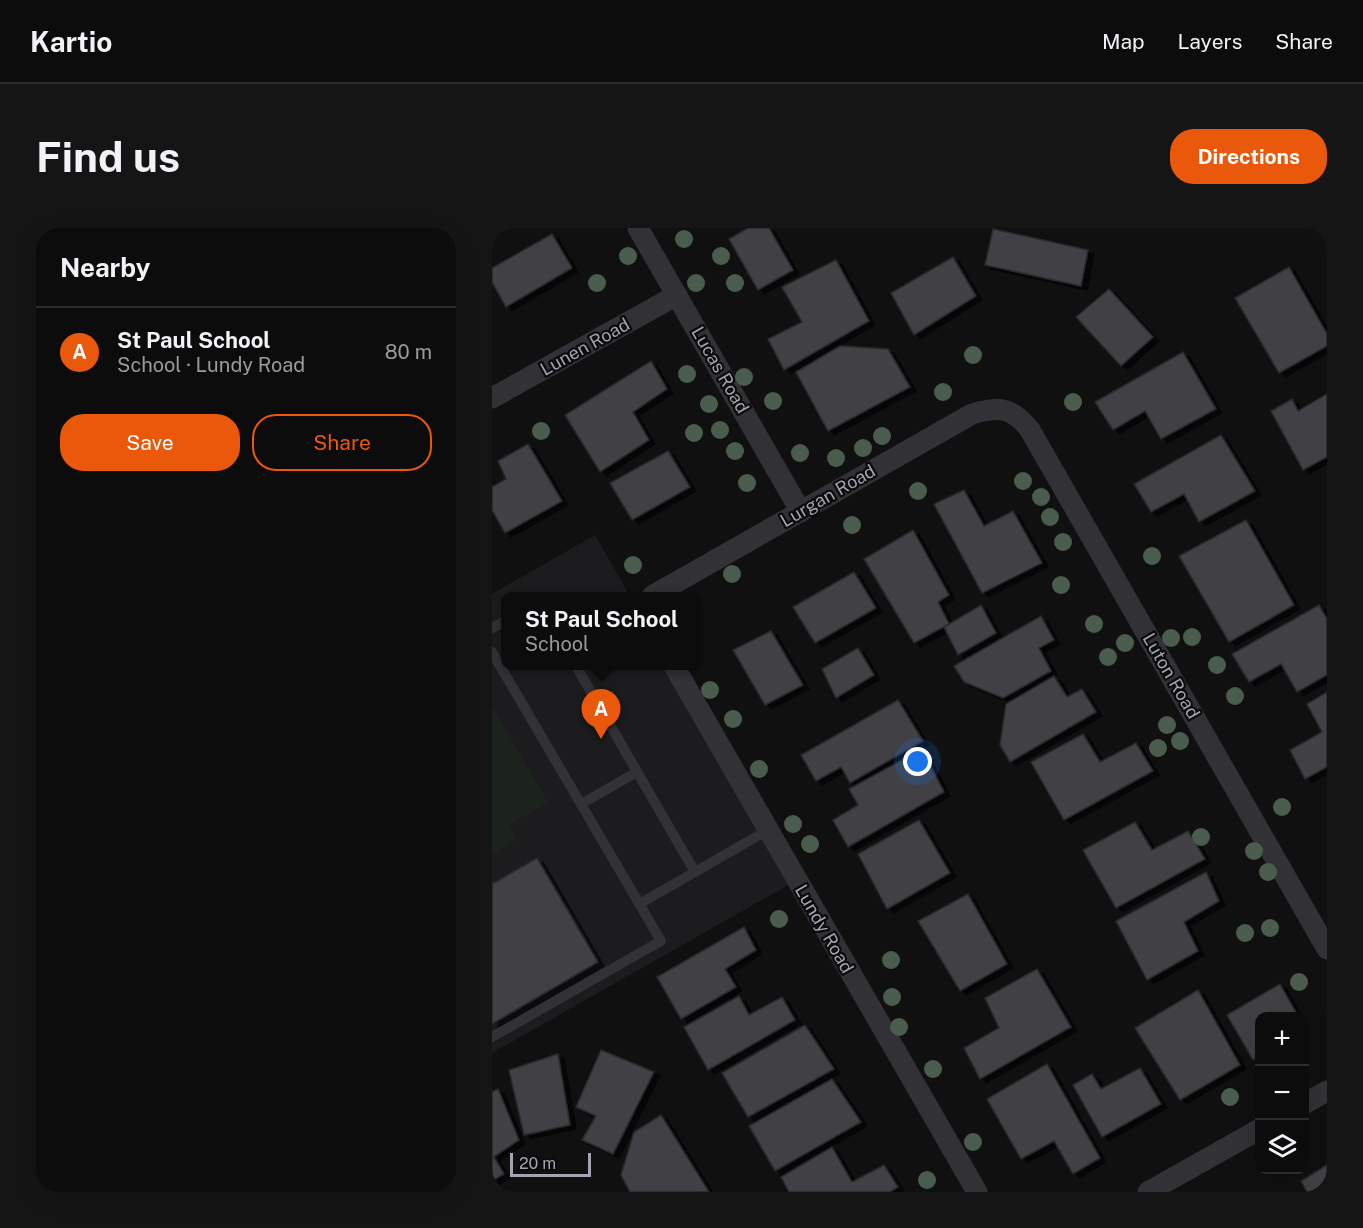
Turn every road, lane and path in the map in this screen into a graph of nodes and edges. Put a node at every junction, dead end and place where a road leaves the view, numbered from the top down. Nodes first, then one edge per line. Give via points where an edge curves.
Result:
1 (638, 228) edge
2 (677, 295) junction
3 (492, 398) edge
4 (1007, 410) joint
5 (801, 512) junction
6 (661, 592) edge
7 (492, 652) edge
8 (501, 667) edge
9 (503, 670) edge
10 (578, 670) edge
11 (676, 670) edge
12 (637, 772) junction
13 (581, 804) junction
14 (766, 831) junction
15 (695, 872) junction
16 (639, 904) junction
17 (1327, 949) edge
18 (492, 1037) edge
19 (1327, 1091) edge
20 (1309, 1102) edge
21 (1255, 1132) edge
22 (977, 1192) edge
23 (1148, 1192) edge

1 - 2 street, Lucas Road
2 - 3 street, Lunen Road
2 - 5 street, Lucas Road
4 - 5 street, Lurgan Road via 991,408 972,414
4 - 17 street, Luton Road via 1030,430
5 - 6 street, Lurgan Road
7 - 8 lane
9 - 13 lane
10 - 12 lane
11 - 14 street, Lundy Road
12 - 13 lane
12 - 15 lane
13 - 16 lane
14 - 15 lane
14 - 22 street, Lundy Road
15 - 16 lane
16 - 18 lane via 661,941
19 - 20 street
21 - 23 street

